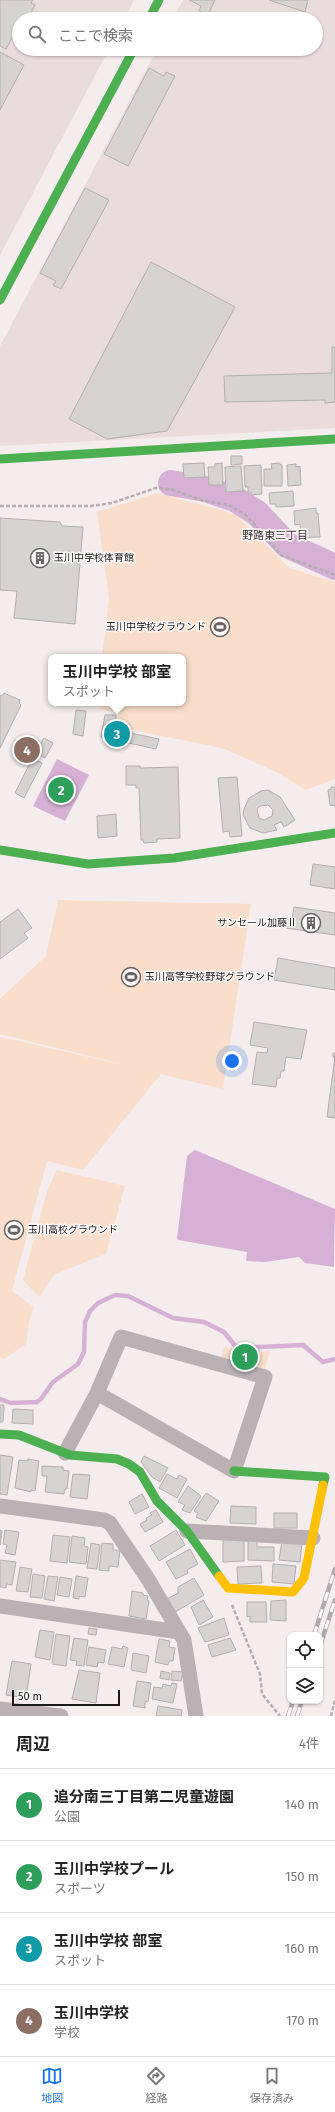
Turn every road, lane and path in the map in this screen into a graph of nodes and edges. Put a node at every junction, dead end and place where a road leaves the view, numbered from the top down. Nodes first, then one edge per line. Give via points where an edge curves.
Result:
1 (159, 0) edge
2 (153, 12) edge
3 (130, 56) edge
4 (0, 300) edge
5 (335, 439) edge
6 (0, 459) edge
7 (0, 506) edge
8 (335, 575) edge
9 (335, 833) edge
10 (0, 850) edge
11 (97, 1393) junction
12 (0, 1434) edge
13 (66, 1453) junction
14 (234, 1471) junction
15 (0, 1506) edge
16 (186, 1531) junction
17 (313, 1538) junction
18 (228, 1588) junction
19 (0, 1606) edge
20 (179, 1632) junction
21 (335, 1700) edge
22 (0, 1709) edge
23 (61, 1716) edge
24 (196, 1716) edge
25 (280, 1716) edge
26 (331, 1716) edge

1 - 2 street
3 - 4 street
5 - 6 street
7 - 8 path via 91,506 112,503 156,488 171,489 201,500 229,505 246,515 281,554
9 - 10 street via 174,858 88,864
11 - 13 street
11 - 14 street
11 - 14 street via 122,1337 265,1377
12 - 13 street via 19,1435
13 - 16 street via 117,1459 129,1464 140,1472 157,1501
14 - 17 street via 325,1477
15 - 20 street via 104,1520 110,1523 148,1579
16 - 17 street
16 - 18 street
17 - 18 street via 304,1578 293,1592
18 - 25 path via 234,1612 260,1674 262,1694
19 - 20 street
20 - 24 street via 184,1640
21 - 26 path
22 - 23 street

